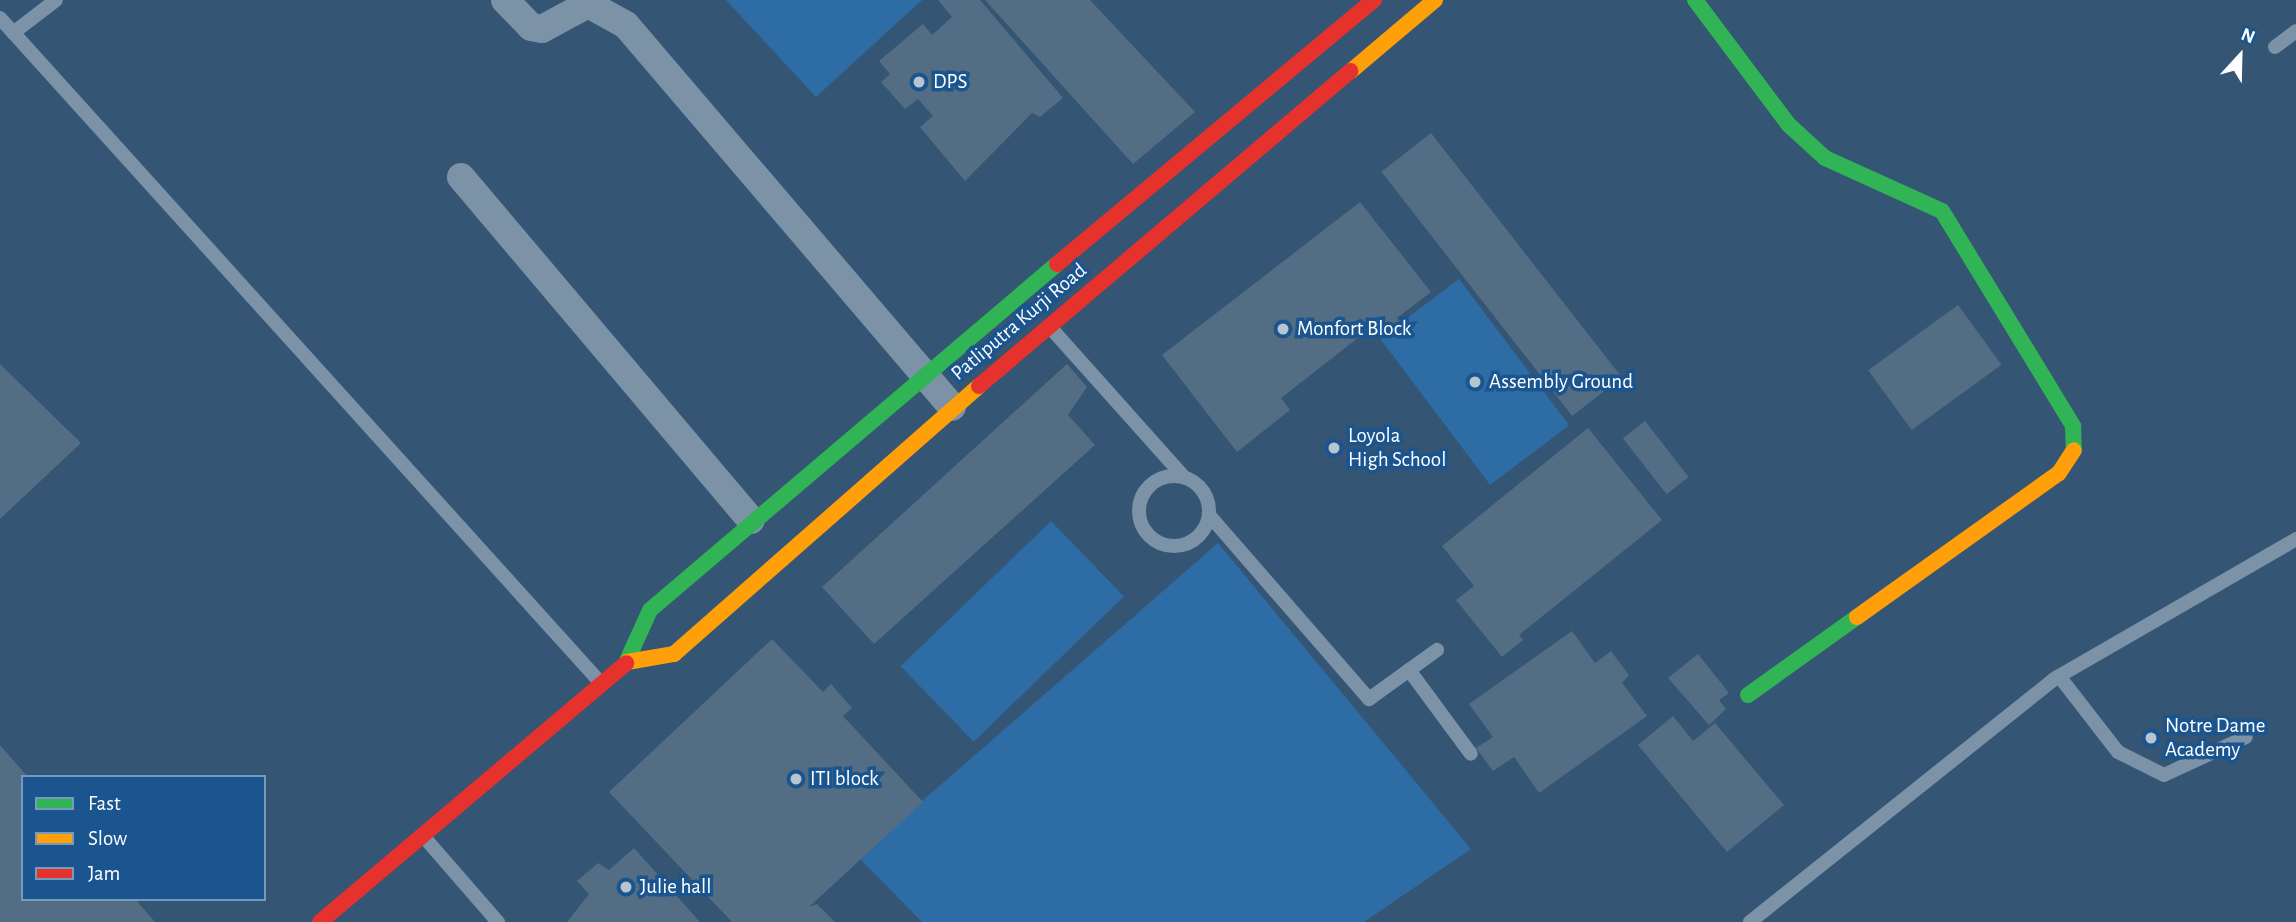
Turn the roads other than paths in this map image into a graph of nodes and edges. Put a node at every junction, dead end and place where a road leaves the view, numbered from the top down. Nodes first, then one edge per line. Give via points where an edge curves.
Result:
1 (56, 0) edge
2 (505, 0) edge
3 (1374, 0) edge
4 (1379, 0) edge
5 (1435, 0) edge
6 (1695, 0) edge
7 (0, 18) edge
8 (1399, 25) junction
9 (2296, 32) edge
10 (13, 33) junction
11 (2275, 47) dead end
12 (1229, 120) junction
13 (1256, 148) junction
14 (461, 177) dead end
15 (1088, 264) junction
16 (1048, 325) junction
17 (924, 374) junction
18 (952, 407) junction
19 (1184, 477) junction
20 (758, 514) junction
21 (1209, 514) junction
22 (790, 531) junction
23 (2296, 539) edge
24 (1437, 650) dead end
25 (627, 662) junction
26 (1409, 670) junction
27 (2059, 676) junction
28 (601, 683) junction
29 (1748, 695) dead end
30 (2246, 737) dead end
31 (1471, 754) dead end
32 (424, 837) junction
33 (320, 922) edge
34 (498, 922) edge
35 (1750, 922) edge

1 - 10 lane
2 - 17 street via 531,27 555,24 588,4 626,25
3 - 12 street
4 - 8 street
5 - 8 street, Patliputra Kurji Road
6 - 29 street via 1789,125 1825,158 1942,211 2073,426 2074,452 2059,473
7 - 10 lane
8 - 13 street, Patliputra Kurji Road
9 - 11 lane
10 - 28 lane
12 - 13 street
12 - 15 street
13 - 15 street, Patliputra Kurji Road
14 - 20 street
15 - 16 street, Patliputra Kurji Road
15 - 17 street
16 - 18 street, Patliputra Kurji Road
16 - 19 lane
17 - 18 street
17 - 20 street
18 - 22 street, Patliputra Kurji Road
19 - 21 lane via 1203,491
19 - 21 lane via 1150,485 1139,505 1143,526 1158,541 1178,545 1199,535
20 - 22 street
20 - 25 street via 650,610
21 - 26 lane via 1369,699
22 - 25 street, Patliputra Kurji Road via 674,654
23 - 27 lane
24 - 26 lane
25 - 28 street
26 - 31 lane
27 - 30 lane via 2118,752 2164,775
27 - 35 lane
28 - 32 street
32 - 33 street
32 - 34 lane

